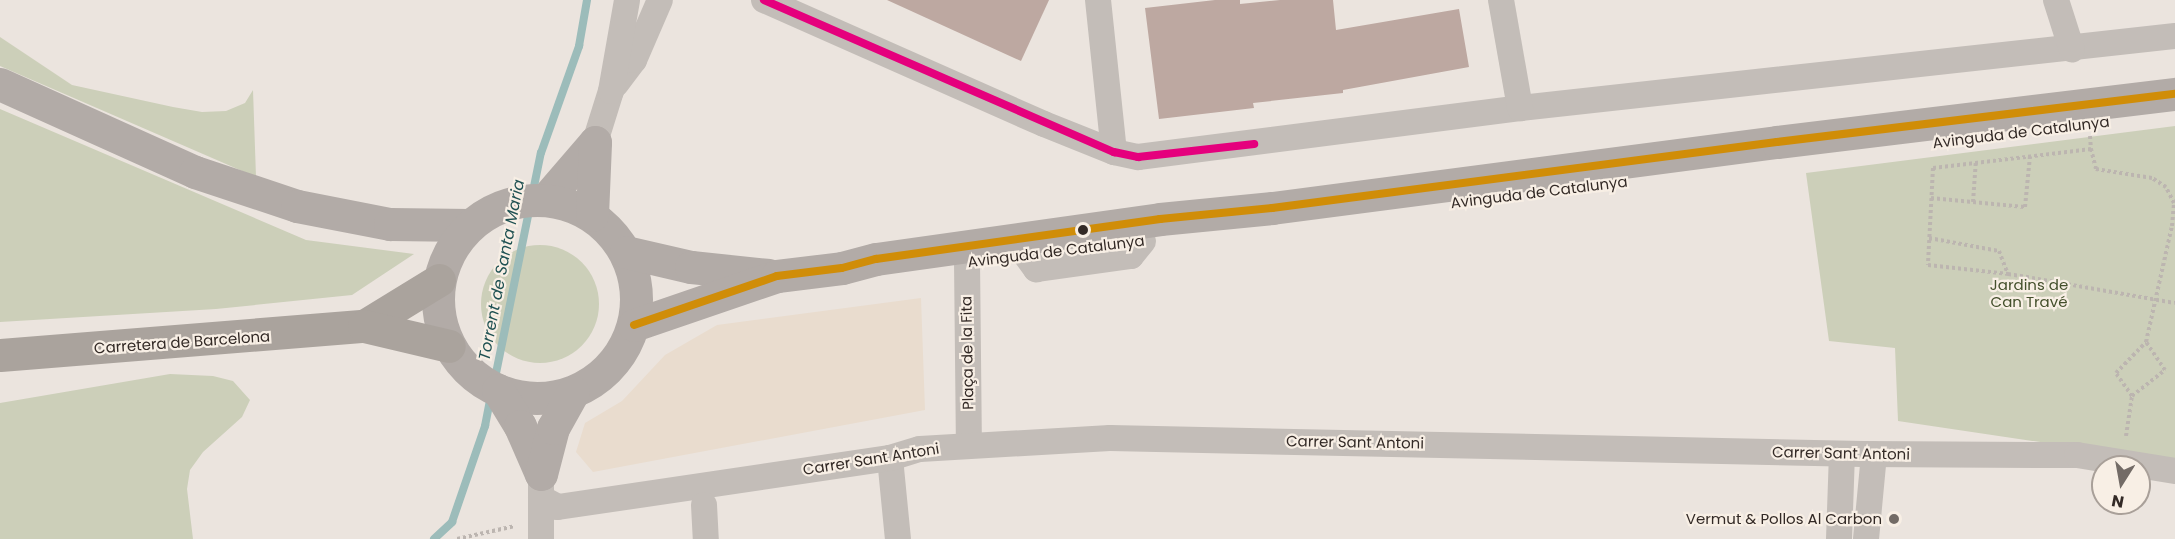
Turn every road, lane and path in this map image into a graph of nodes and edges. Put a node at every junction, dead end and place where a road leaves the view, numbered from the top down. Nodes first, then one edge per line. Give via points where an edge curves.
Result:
1 (627, 0) edge
2 (660, 0) edge
3 (764, 0) edge
4 (1098, 0) edge
5 (1502, 0) edge
6 (2056, 0) edge
7 (2175, 36) edge
8 (2072, 50) junction
9 (0, 84) edge
10 (611, 91) junction
11 (2175, 94) edge
12 (1520, 108) junction
13 (2175, 113) edge
14 (2091, 136) dead end
15 (595, 142) junction
16 (2091, 149) junction
17 (1113, 152) junction
18 (2030, 156) junction
19 (1976, 163) junction
20 (1932, 198) junction
21 (532, 200) junction
22 (1973, 202) junction
23 (2175, 203) edge
24 (591, 215) junction
25 (470, 225) junction
26 (1929, 238) junction
27 (626, 252) junction
28 (967, 261) junction
29 (842, 268) junction
30 (2008, 274) junction
31 (777, 276) junction
32 (439, 280) junction
33 (2175, 303) edge
34 (634, 325) junction
35 (364, 326) junction
36 (2146, 342) junction
37 (449, 346) junction
38 (39, 353) junction
39 (0, 355) edge
40 (0, 368) edge
41 (493, 388) junction
42 (573, 392) junction
43 (2132, 396) junction
44 (2125, 440) dead end
45 (969, 445) junction
46 (1842, 454) junction
47 (1874, 454) junction
48 (890, 458) junction
49 (2175, 471) edge
50 (704, 505) dead end
51 (541, 508) edge
52 (457, 539) edge
53 (705, 539) edge
54 (898, 539) edge
55 (1839, 539) edge
56 (1866, 539) edge

1 - 10 street
2 - 10 street via 634,60
3 - 17 street
4 - 17 street
5 - 12 street
6 - 8 street
7 - 8 street
8 - 12 street
9 - 25 main road via 195,172 297,206 390,224
10 - 15 street
11 - 29 main road, Avinguda de Catalunya via 1160,219 876,259
12 - 17 street via 1145,157
13 - 28 main road, Avinguda de Catalunya
14 - 16 path
15 - 21 main road
15 - 24 main road
16 - 18 path
16 - 23 path via 2096,169 2152,178 2166,187
18 - 19 path
18 - 22 path via 2025,207
19 - 20 path via 1933,168
19 - 22 path
20 - 22 path
20 - 26 path
21 - 24 main road via 571,205
21 - 25 main road via 493,209
23 - 36 path
24 - 27 main road via 612,232
25 - 32 main road via 450,250
26 - 30 path via 2000,250
26 - 30 path via 1928,265
27 - 31 main road via 691,267
27 - 34 main road via 636,292
28 - 29 main road, Avinguda de Catalunya via 878,270
28 - 45 street, Plaça de la Fita
29 - 31 main road
30 - 33 path
31 - 34 main road
32 - 35 highway
32 - 37 main road via 438,314
34 - 42 main road via 621,353 607,369
35 - 37 highway
35 - 38 highway, Carretera de Barcelona
36 - 43 path via 2116,373
36 - 43 path via 2165,370
37 - 41 main road via 466,368
38 - 39 highway, Carretera de Barcelona
38 - 40 highway
41 - 42 main road via 514,396 543,398
41 - 51 main road via 520,426
42 - 51 main road via 553,428
43 - 44 path
45 - 46 street, Carrer Sant Antoni via 1110,438
45 - 48 street, Carrer Sant Antoni via 920,449
46 - 47 street, Carrer Sant Antoni
46 - 55 street
47 - 49 street, Carrer Sant Antoni via 2078,455
47 - 56 street
48 - 51 street, Carrer Sant Antoni
48 - 54 street
50 - 53 street
51 - 52 path

